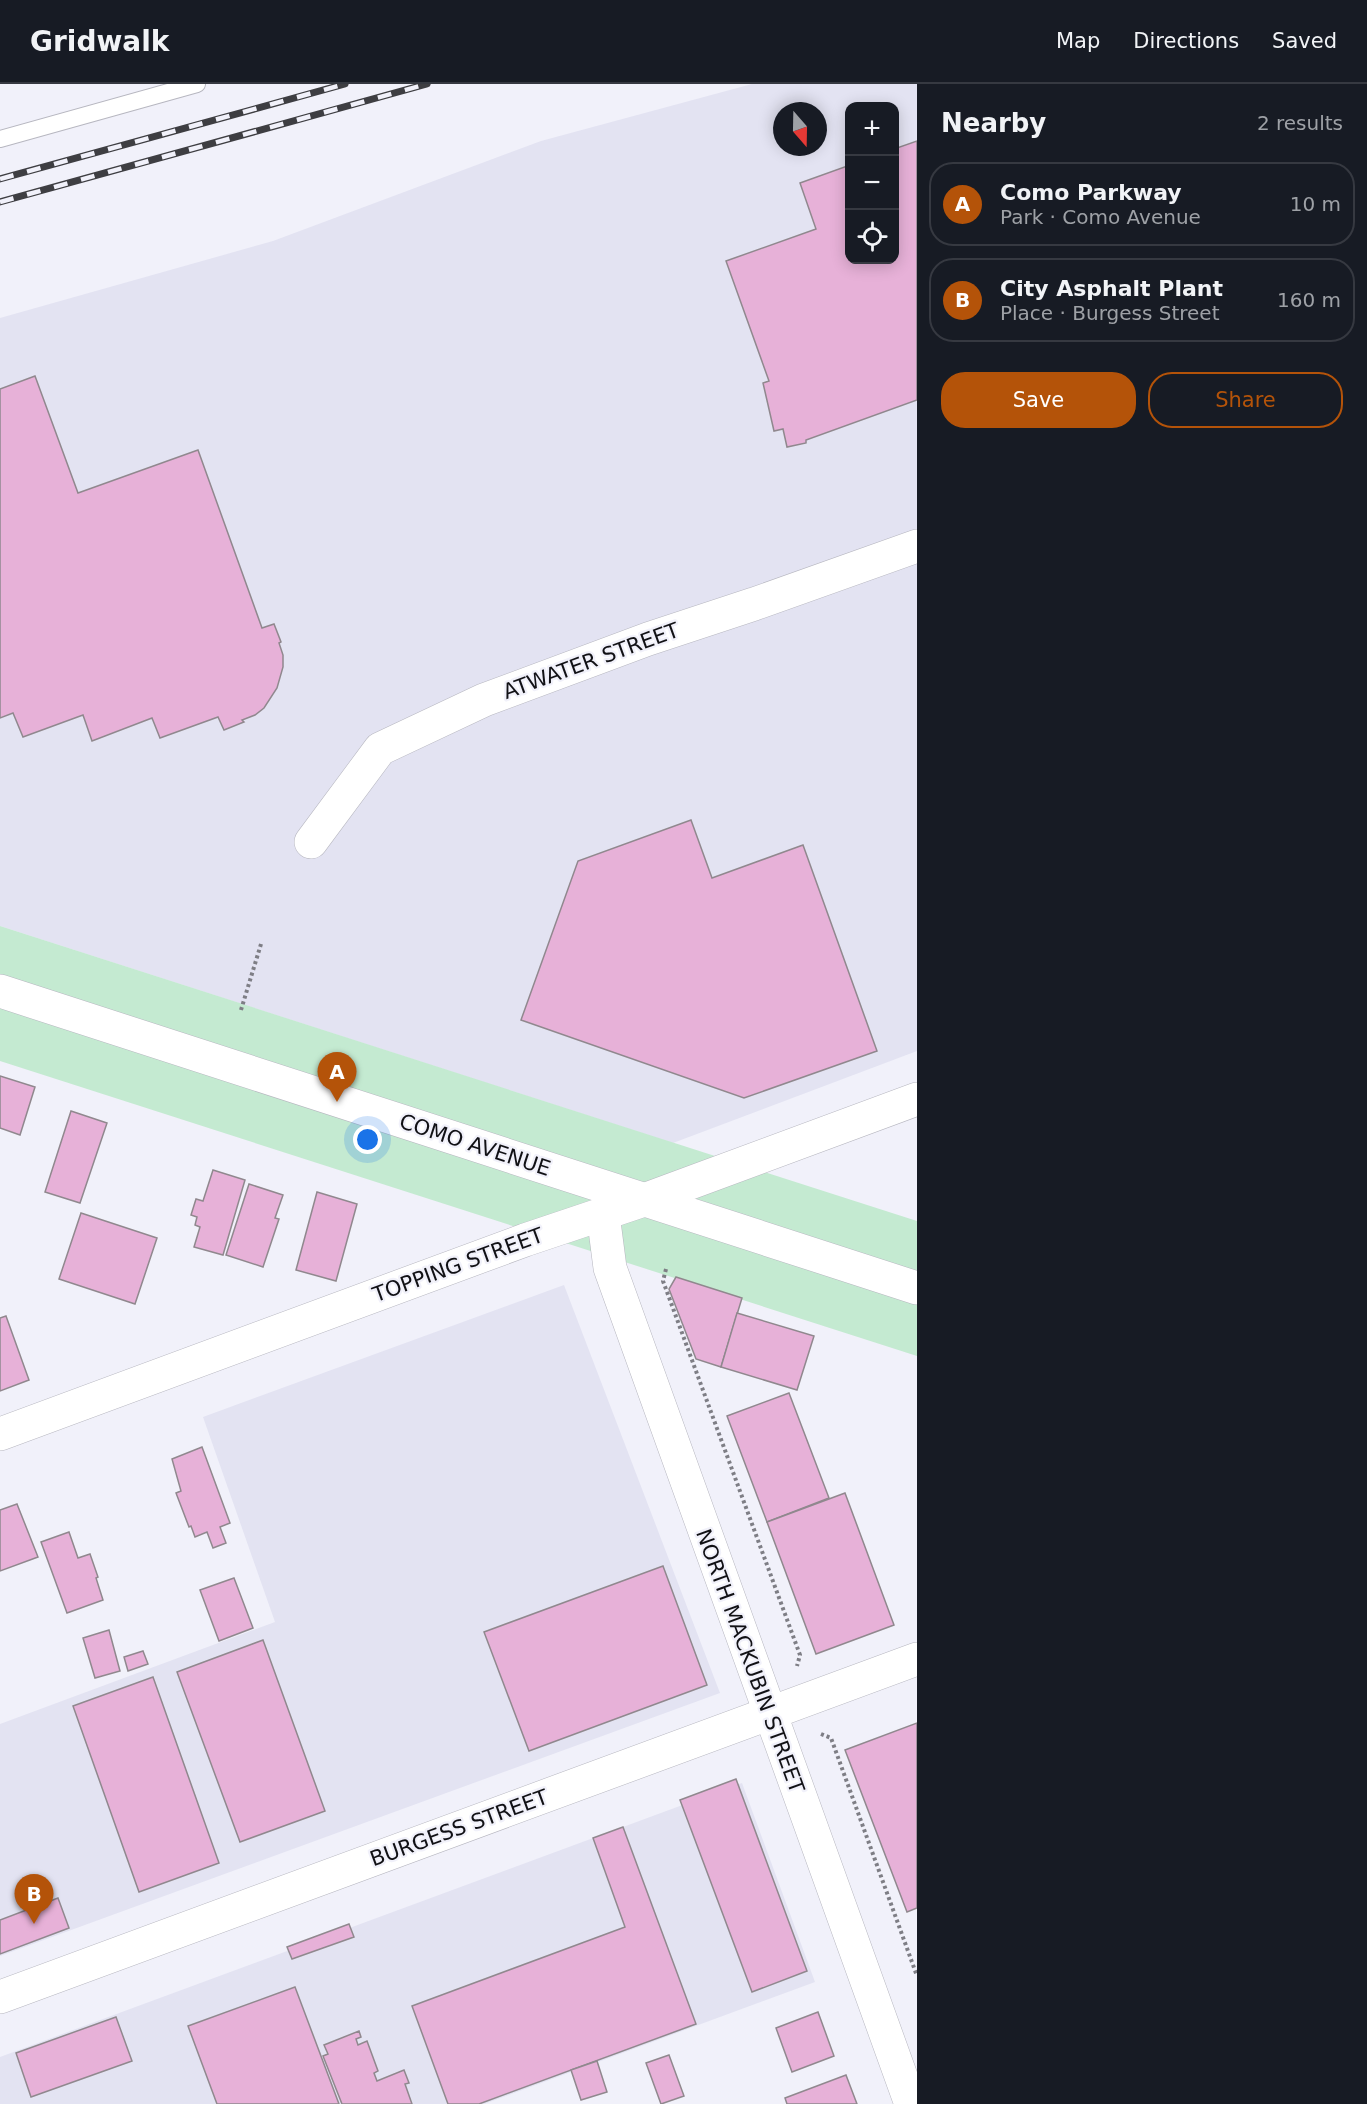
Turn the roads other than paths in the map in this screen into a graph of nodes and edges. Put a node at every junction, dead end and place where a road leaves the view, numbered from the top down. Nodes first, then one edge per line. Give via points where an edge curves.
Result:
1 (197, 84) edge
2 (0, 139) edge
3 (917, 546) edge
4 (311, 842) dead end
5 (0, 991) edge
6 (917, 1099) edge
7 (644, 1200) junction
8 (603, 1214) junction
9 (917, 1288) edge
10 (0, 1434) edge
11 (917, 1659) edge
12 (769, 1714) junction
13 (0, 1997) edge
14 (911, 2104) edge

1 - 2 lane
3 - 4 street, ATWATER STREET via 484,700 380,749
5 - 7 street, COMO AVENUE
6 - 7 street, TOPPING STREET
7 - 8 street, TOPPING STREET
7 - 9 street, COMO AVENUE
8 - 10 street, TOPPING STREET
8 - 12 street, NORTH MACKUBIN STREET via 610,1268
11 - 12 street, BURGESS STREET
12 - 13 street, BURGESS STREET
12 - 14 street, NORTH MACKUBIN STREET

